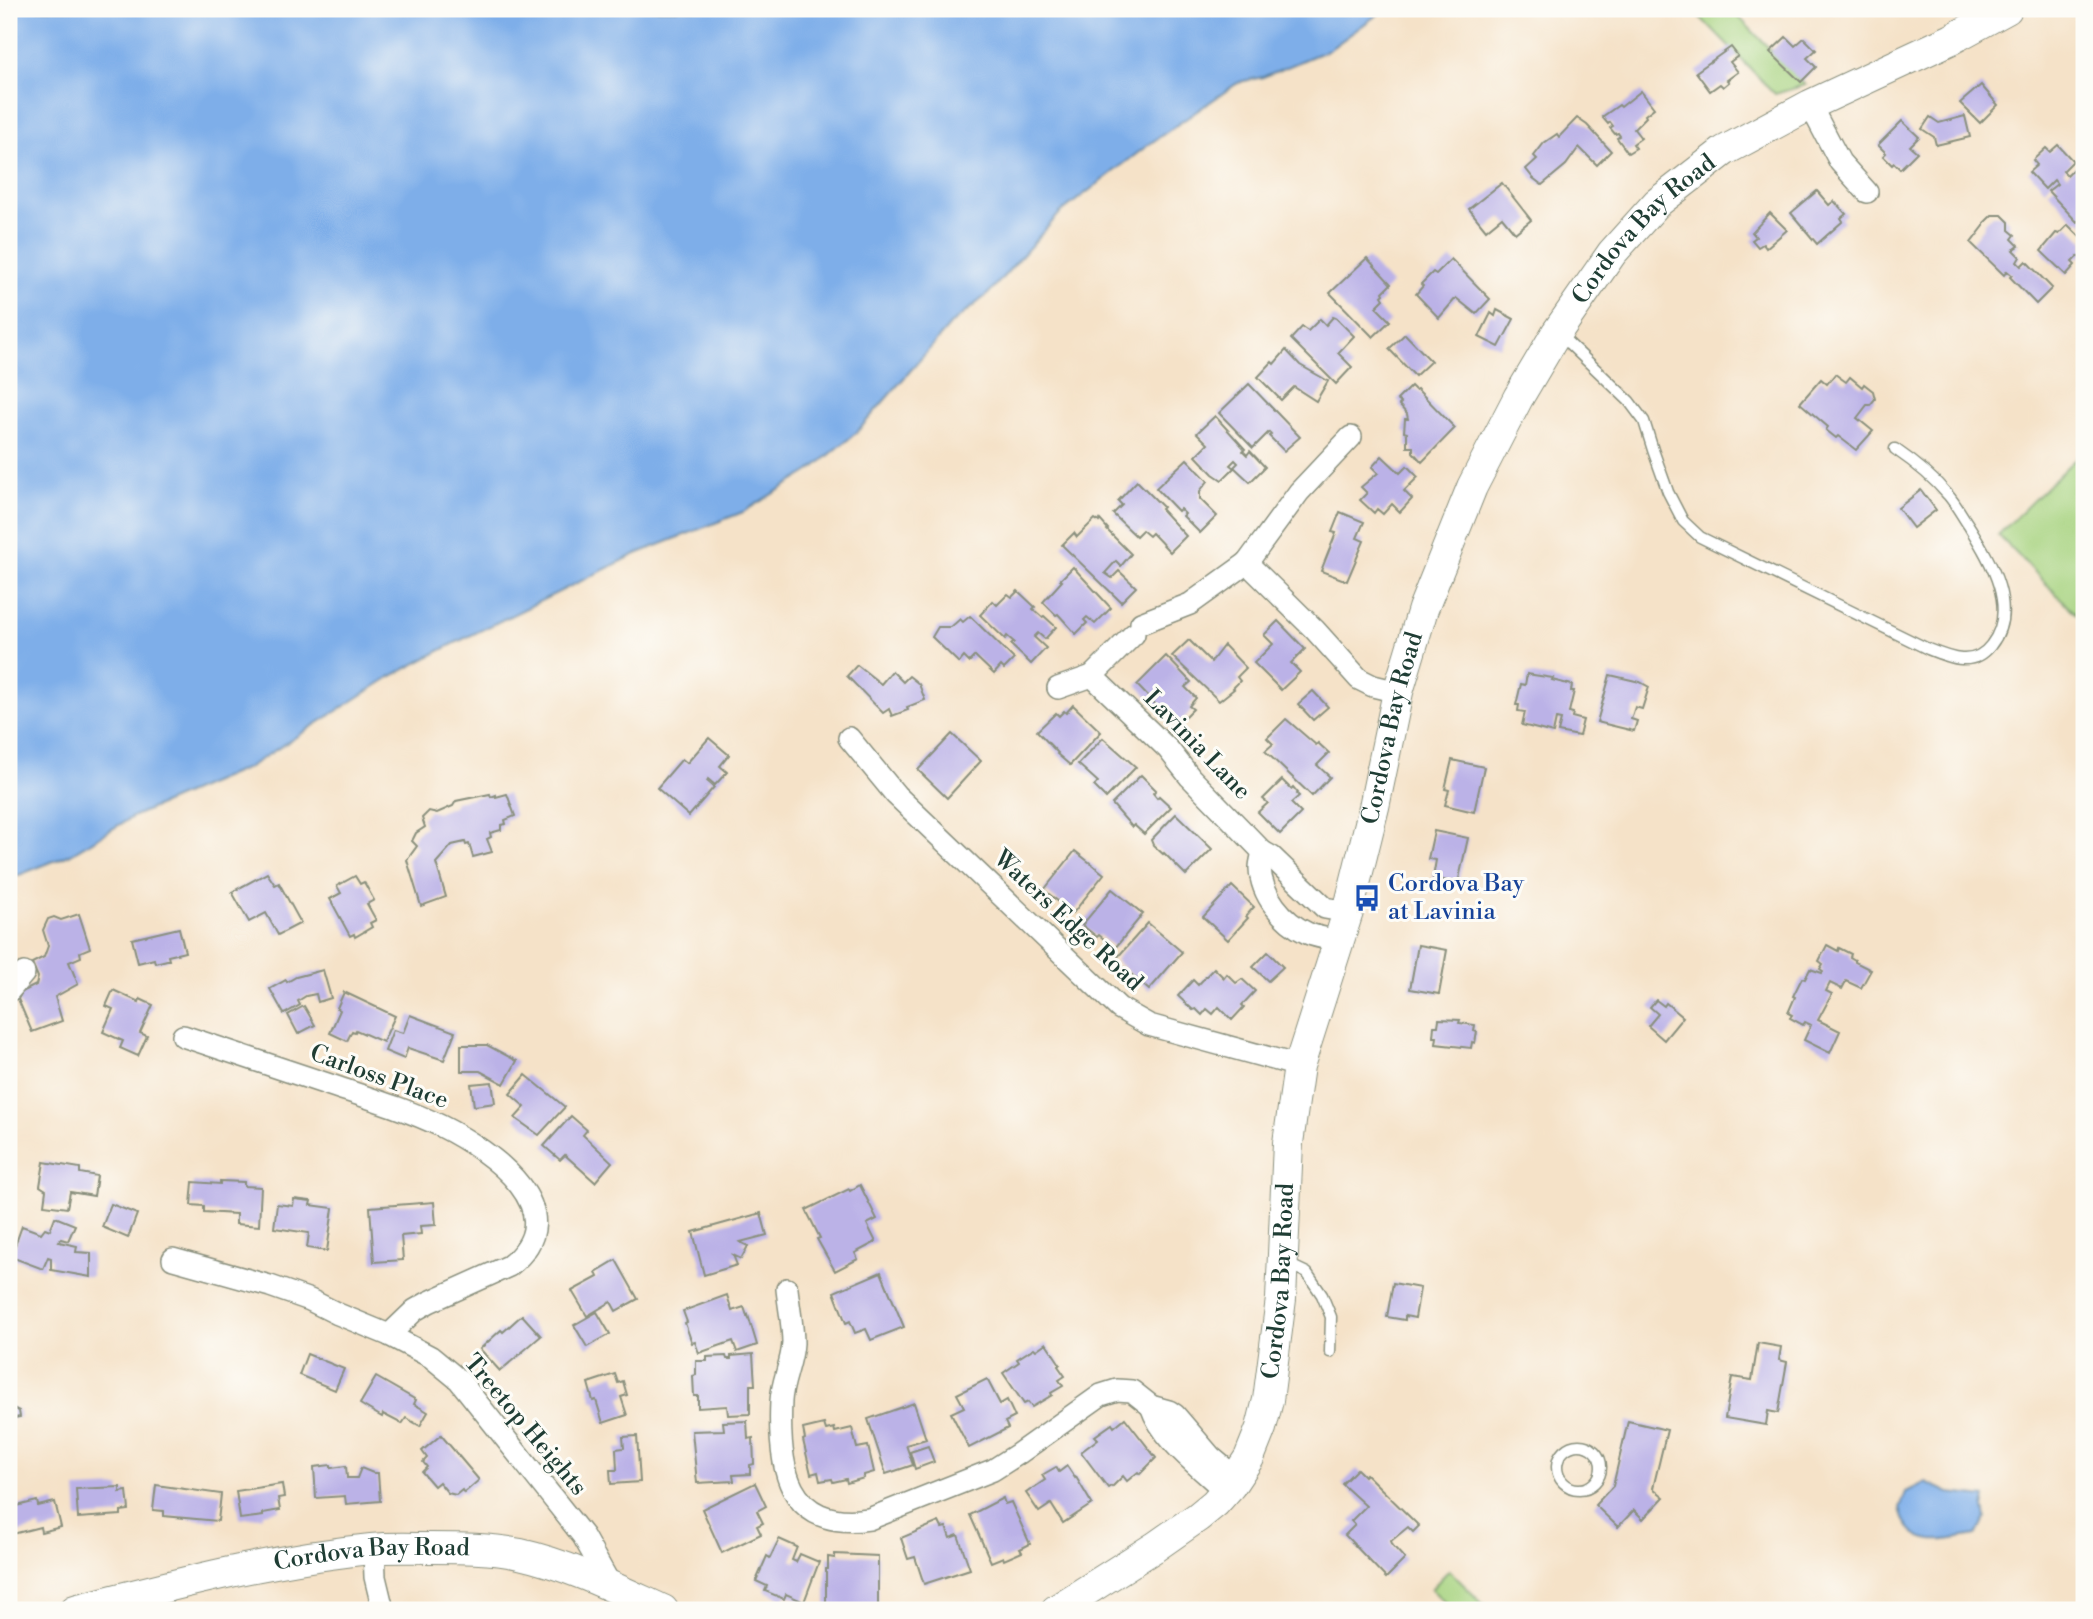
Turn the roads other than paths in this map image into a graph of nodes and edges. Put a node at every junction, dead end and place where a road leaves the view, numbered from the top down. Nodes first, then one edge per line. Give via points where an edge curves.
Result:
1 (2007, 9) edge
2 (1810, 105) junction
3 (1867, 192) dead end
4 (1557, 332) junction
5 (1351, 437) dead end
6 (1895, 449) dead end
7 (1247, 563) junction
8 (1092, 676) junction
9 (1058, 688) dead end
10 (1398, 692) junction
11 (849, 738) dead end
12 (1263, 852) junction
13 (1348, 912) junction
14 (1339, 941) junction
15 (24, 973) dead end
16 (9, 991) edge
17 (183, 1036) dead end
18 (1299, 1066) junction
19 (173, 1259) dead end
20 (1284, 1262) junction
21 (787, 1289) dead end
22 (389, 1335) junction
23 (1330, 1352) dead end
24 (1559, 1457) joint
25 (1230, 1485) junction
26 (374, 1549) junction
27 (611, 1586) junction
28 (75, 1610) edge
29 (383, 1610) edge
30 (663, 1610) edge
31 (1056, 1610) edge

1 - 2 main road, Cordova Bay Road
2 - 3 street via 1840,162
2 - 4 main road, Cordova Bay Road via 1724,151 1657,203 1612,253
4 - 6 lane via 1644,421 1668,492 1683,521 1700,537 1928,649 1955,660 1971,659 1985,653 2001,627 2000,587 1987,556 1949,495
4 - 10 main road, Cordova Bay Road via 1472,486 1423,609
5 - 7 street via 1299,492
7 - 8 street via 1189,604 1137,629
7 - 10 street via 1359,679
8 - 9 street
8 - 12 street, Lavinia Lane
10 - 13 main road, Cordova Bay Road
11 - 18 street, Waters Edge Road via 896,795 1119,1008 1149,1025
12 - 13 street, Lavinia Lane via 1325,908
12 - 14 street via 1260,870 1278,911 1308,934
13 - 14 main road, Cordova Bay Road
14 - 18 main road, Cordova Bay Road
15 - 16 street
17 - 22 street, Carloss Place via 406,1110 490,1157 522,1186 530,1199 534,1226 520,1258 415,1310
18 - 20 main road, Cordova Bay Road via 1288,1143
19 - 22 street, Treetop Heights via 290,1292
20 - 23 lane via 1307,1273 1322,1295 1331,1317
20 - 25 main road, Cordova Bay Road via 1261,1429 1249,1458
21 - 25 street via 793,1341 781,1401 783,1466 791,1488 818,1514 836,1520 869,1519 993,1470 1101,1395 1118,1390 1132,1391 1151,1406 1175,1415
22 - 27 street, Treetop Heights via 431,1357 459,1380 583,1536
24 - 24 lane via 1557,1469 1572,1488 1595,1484 1600,1474 1596,1453 1577,1445
25 - 31 main road, Cordova Bay Road via 1198,1517
26 - 27 main road, Cordova Bay Road via 516,1553
26 - 28 main road, Cordova Bay Road via 188,1581
26 - 29 street
27 - 30 main road, Cordova Bay Road

